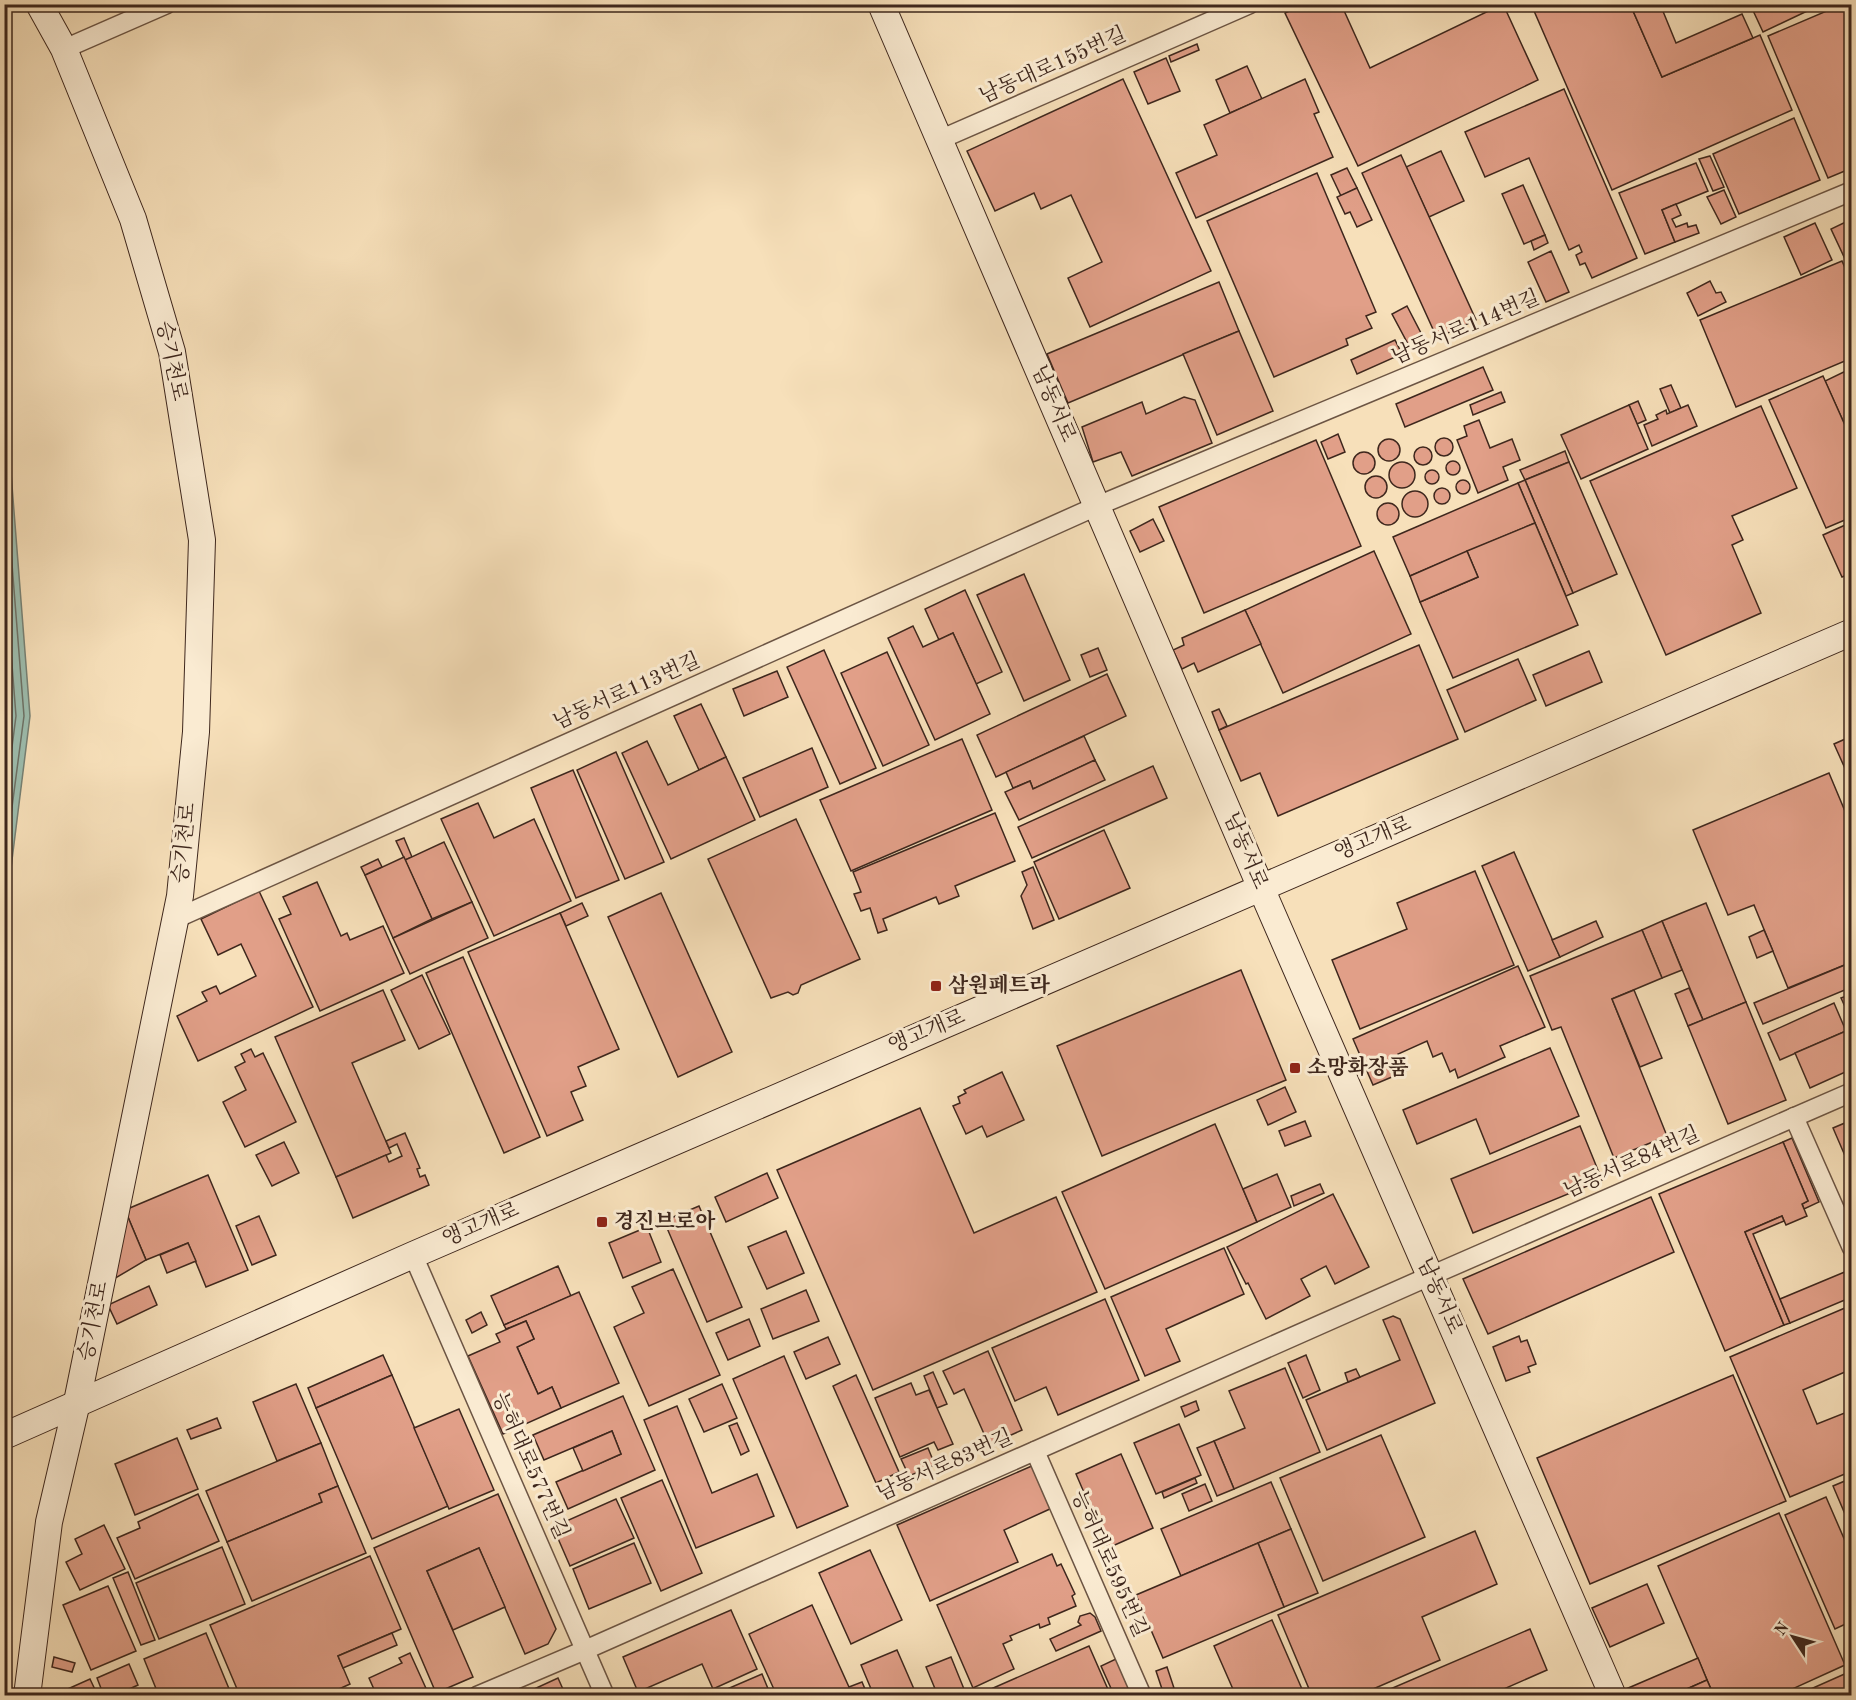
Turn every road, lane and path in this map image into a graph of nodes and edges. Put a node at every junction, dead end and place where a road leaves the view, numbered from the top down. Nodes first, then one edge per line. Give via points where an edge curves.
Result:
1 (39, 4) edge
2 (167, 4) edge
3 (881, 4) edge
4 (1250, 4) edge
5 (64, 49) junction
6 (939, 140) junction
7 (1851, 191) edge
8 (1097, 506) junction
9 (1851, 632) edge
10 (1261, 888) junction
11 (175, 919) junction
12 (1851, 1092) edge
13 (1794, 1117) junction
14 (1851, 1248) edge
15 (413, 1255) junction
16 (1430, 1276) junction
17 (77, 1402) junction
18 (9, 1434) edge
19 (1035, 1451) junction
20 (585, 1650) junction
21 (27, 1695) edge
22 (477, 1695) edge
23 (605, 1695) edge
24 (1142, 1695) edge
25 (1612, 1695) edge

1 - 5 street, 승기천로
2 - 5 street
3 - 6 street, 남동서로
4 - 6 street, 남동대로155번길
5 - 11 street, 승기천로 via 133,219 172,352 202,540 196,732
6 - 8 street, 남동서로
7 - 8 street, 남동서로114번길
8 - 10 street, 남동서로
8 - 11 street, 남동서로113번길
9 - 10 street, 앵고개로
10 - 15 street, 앵고개로
10 - 16 street, 남동서로
11 - 17 street, 승기천로
12 - 13 street, 남동서로84번길
13 - 14 street
13 - 16 street, 남동서로84번길
15 - 17 street, 앵고개로
15 - 20 street, 능허대로577번길
16 - 19 street, 남동서로83번길
16 - 25 street, 남동서로
17 - 18 street, 앵고개로
17 - 21 street, 승기천로 via 49,1522
19 - 20 street, 남동서로83번길
19 - 24 street, 능허대로595번길
20 - 22 street, 남동서로83번길
20 - 23 street, 능허대로577번길

